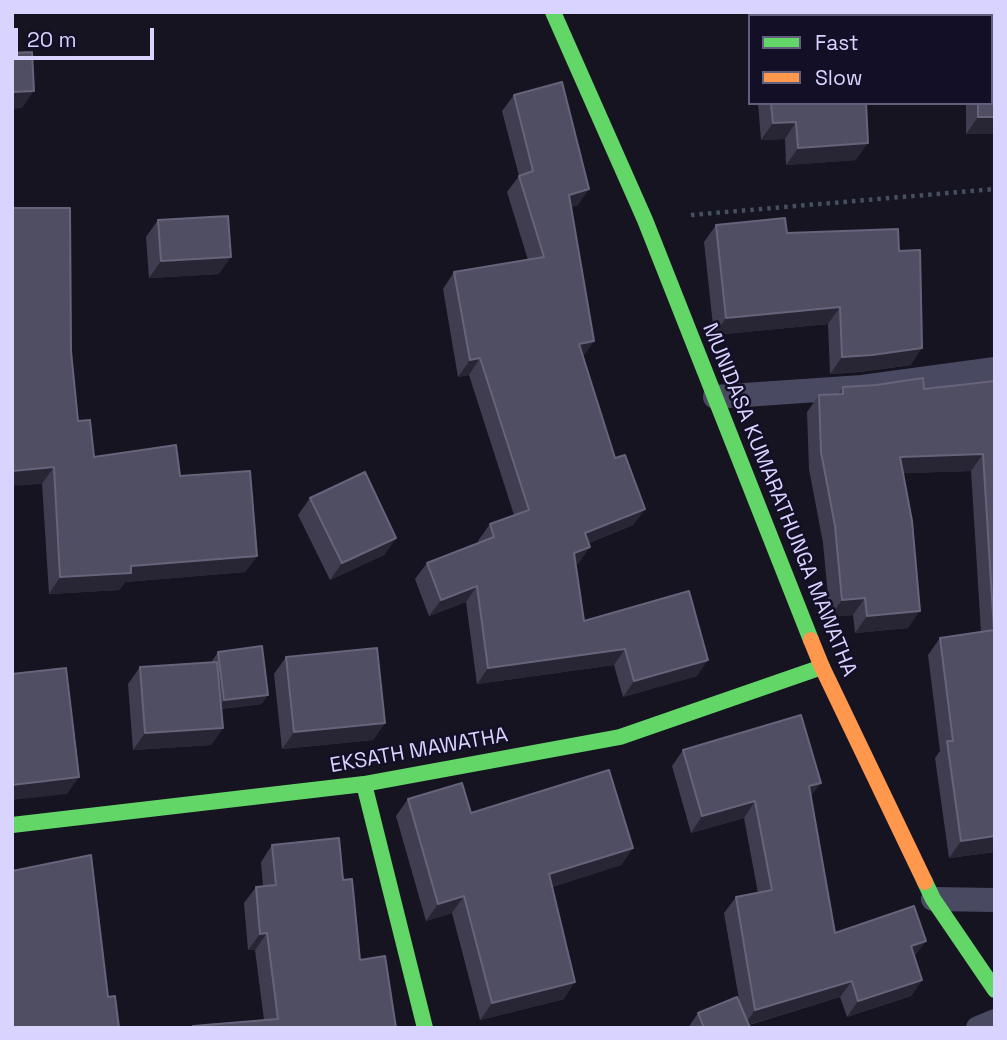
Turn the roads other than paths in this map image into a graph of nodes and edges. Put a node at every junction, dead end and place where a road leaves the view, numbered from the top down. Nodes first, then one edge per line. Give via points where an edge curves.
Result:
1 (552, 12) edge
2 (995, 369) edge
3 (715, 397) junction
4 (821, 667) junction
5 (364, 784) junction
6 (12, 825) edge
7 (933, 898) junction
8 (995, 900) edge
9 (995, 990) edge
10 (995, 1021) edge
11 (425, 1028) edge
12 (978, 1028) edge

1 - 3 street, MUNIDASA KUMARATHUNGA MAWATHA via 645,220
2 - 3 lane via 862,387
3 - 4 street, MUNIDASA KUMARATHUNGA MAWATHA
4 - 5 street, EKSATH MAWATHA via 620,737
4 - 7 street, MUNIDASA KUMARATHUNGA MAWATHA
5 - 6 street, EKSATH MAWATHA
5 - 11 street
7 - 8 lane
7 - 9 street, MUNIDASA KUMARATHUNGA MAWATHA
10 - 12 lane

